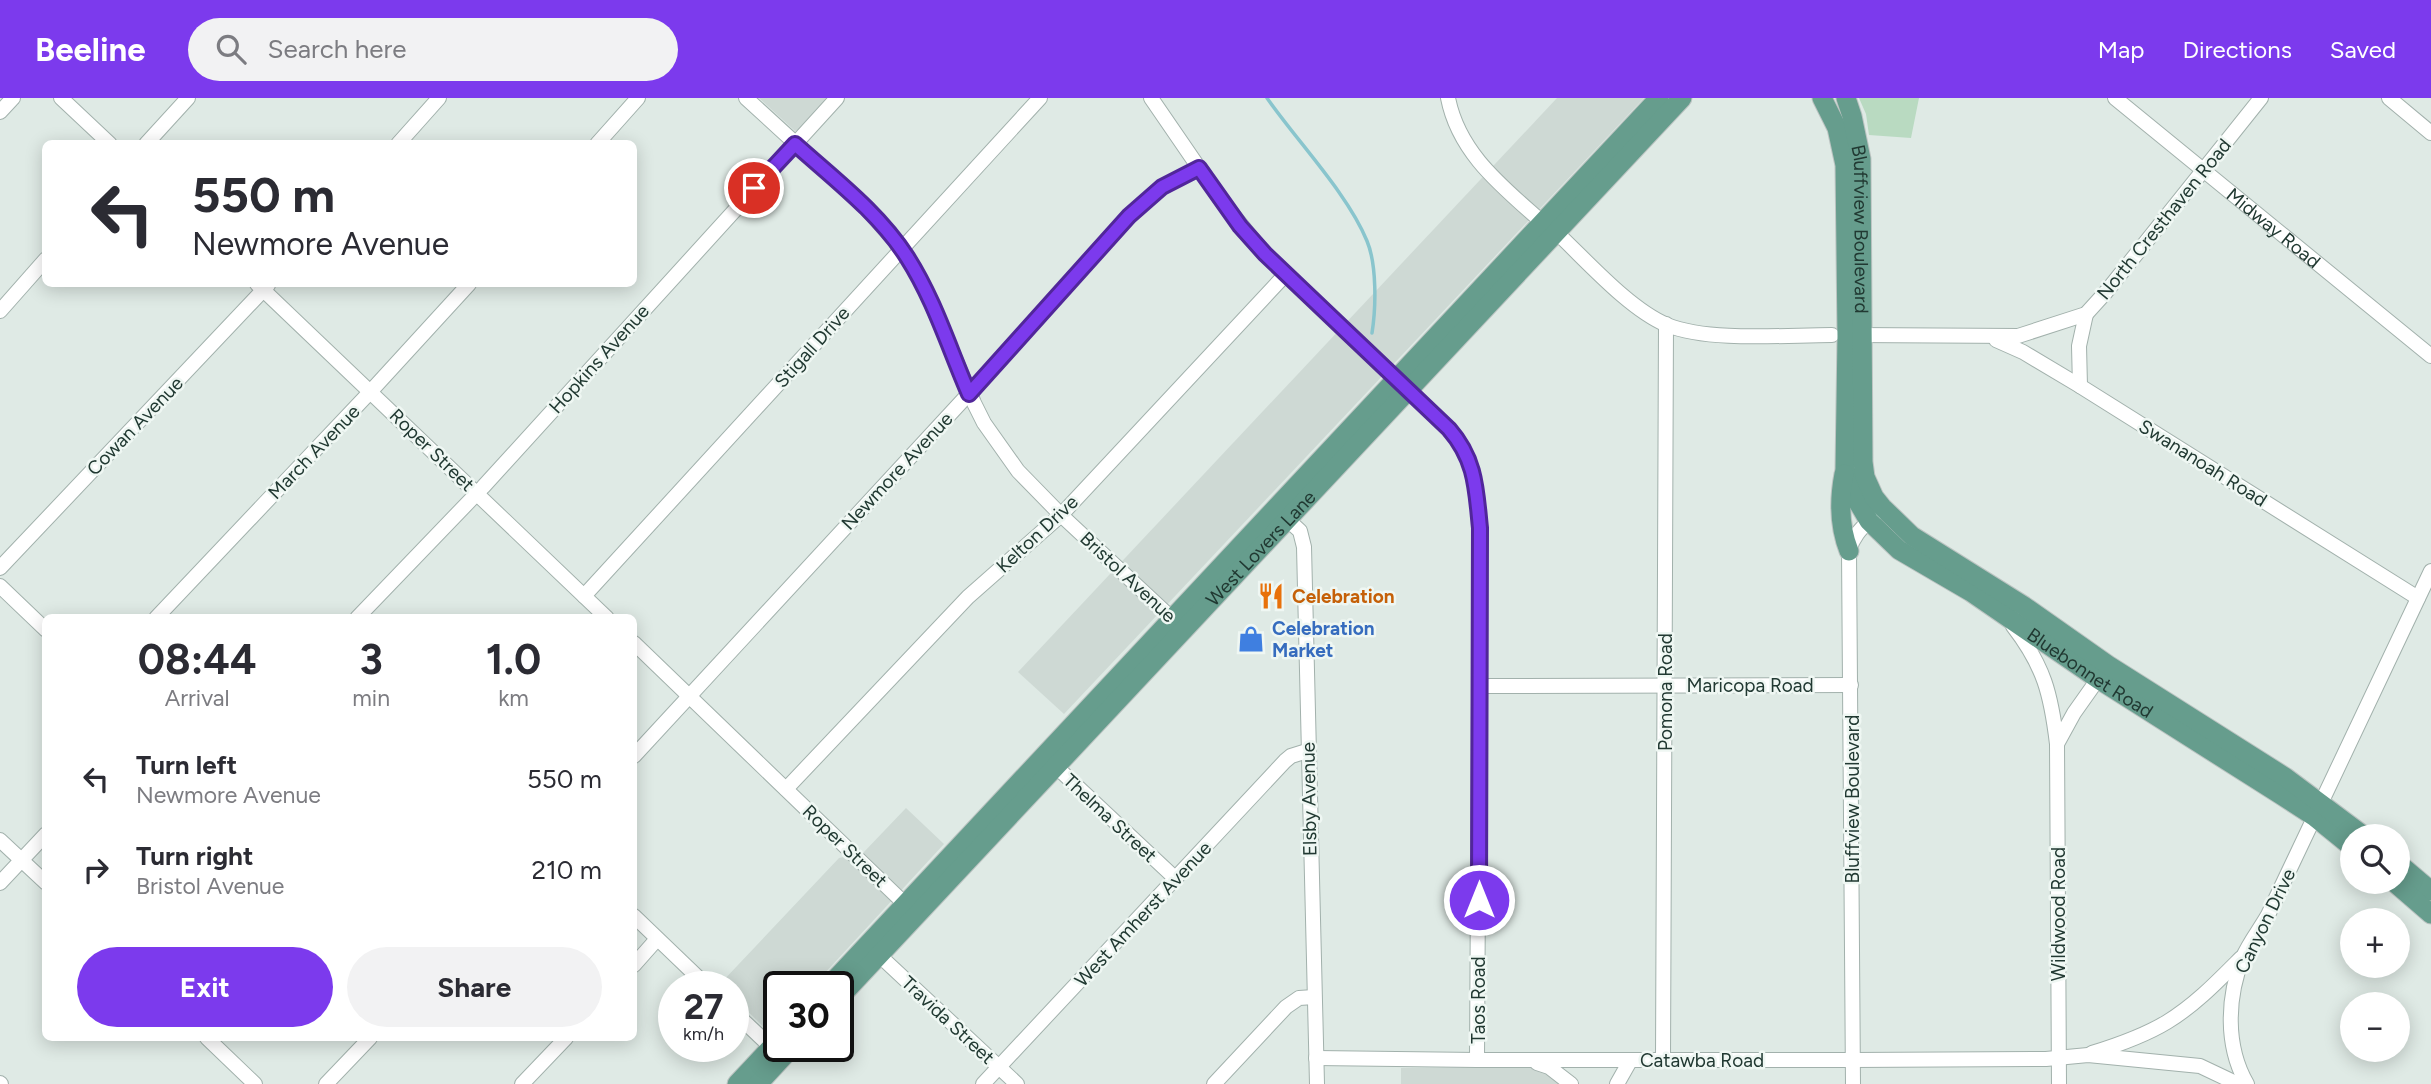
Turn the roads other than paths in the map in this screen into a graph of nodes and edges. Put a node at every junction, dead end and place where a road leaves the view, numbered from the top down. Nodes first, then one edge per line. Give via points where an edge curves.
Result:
1 (13, 98) edge
2 (61, 98) edge
3 (188, 98) edge
4 (439, 98) edge
5 (638, 98) edge
6 (746, 98) edge
7 (836, 98) edge
8 (1040, 98) edge
9 (1151, 98) edge
10 (1448, 98) edge
11 (1659, 98) edge
12 (1682, 98) edge
13 (1822, 98) edge
14 (1846, 98) edge
15 (2115, 98) edge
16 (2261, 98) edge
17 (2389, 98) edge
18 (0, 112) edge
19 (2431, 133) edge
20 (106, 140) edge
21 (150, 140) edge
22 (402, 140) edge
23 (601, 140) edge
24 (795, 144) junction
25 (1199, 168) junction
26 (2204, 171) junction
27 (1550, 228) junction
28 (902, 249) junction
29 (42, 264) edge
30 (1285, 275) junction
31 (262, 287) edge
32 (264, 287) edge
33 (466, 287) edge
34 (0, 311) edge
35 (2085, 314) junction
36 (1666, 324) junction
37 (1847, 335) junction
38 (1984, 337) junction
39 (2431, 356) edge
40 (1403, 384) junction
41 (2080, 386) junction
42 (371, 391) junction
43 (969, 394) junction
44 (1845, 469) junction
45 (476, 493) junction
46 (1282, 514) junction
47 (1875, 514) junction
48 (1061, 515) junction
49 (1849, 551) junction
50 (0, 568) edge
51 (2431, 571) edge
52 (0, 586) edge
53 (584, 596) junction
54 (2418, 598) junction
55 (160, 614) edge
56 (361, 614) edge
57 (603, 614) edge
58 (2006, 616) junction
59 (1178, 624) junction
60 (42, 626) edge
61 (637, 646) edge
62 (2103, 672) junction
63 (1665, 685) junction
64 (1851, 685) junction
65 (1480, 686) junction
66 (689, 697) junction
67 (2052, 701) junction
68 (2074, 713) junction
69 (2057, 744) junction
70 (1307, 751) junction
71 (637, 753) edge
72 (1050, 761) junction
73 (786, 789) junction
74 (2318, 810) junction
75 (2343, 824) edge
76 (2340, 834) edge
77 (42, 838) edge
78 (0, 839) edge
79 (22, 860) junction
80 (2410, 873) edge
81 (42, 879) edge
82 (1176, 879) junction
83 (0, 883) edge
84 (2431, 891) edge
85 (2408, 894) edge
86 (911, 910) junction
87 (2431, 914) edge
88 (637, 919) edge
89 (657, 939) junction
90 (874, 950) junction
91 (2244, 956) junction
92 (637, 962) edge
93 (691, 971) edge
94 (848, 971) edge
95 (854, 977) edge
96 (1314, 997) junction
97 (749, 1023) edge
98 (763, 1034) edge
99 (210, 1041) edge
100 (367, 1041) edge
101 (563, 1041) edge
102 (2088, 1055) junction
103 (1316, 1058) junction
104 (2059, 1058) junction
105 (1522, 1059) junction
106 (1477, 1060) junction
107 (1663, 1060) junction
108 (1853, 1060) junction
109 (1630, 1061) junction
110 (764, 1062) edge
111 (772, 1062) edge
112 (999, 1067) junction
113 (255, 1084) edge
114 (326, 1084) edge
115 (522, 1084) edge
116 (737, 1084) edge
117 (758, 1084) edge
118 (983, 1084) edge
119 (1017, 1084) edge
120 (1214, 1084) edge
121 (1317, 1084) edge
122 (1571, 1084) edge
123 (1617, 1084) edge
124 (1853, 1084) edge
125 (2059, 1084) edge
126 (2238, 1084) edge
127 (2247, 1084) edge

1 - 18 street
2 - 20 street
3 - 21 street
4 - 22 street
5 - 23 street
6 - 24 street, Bristol Avenue
7 - 24 street, Hopkins Avenue
8 - 28 street, Stigall Drive
9 - 25 street, Taos Road
10 - 27 street, North Cresthaven Road via 1456,127 1473,155
11 - 27 main road, West Lovers Lane
12 - 27 main road, West Lovers Lane
13 - 37 main road, Bluffview Boulevard via 1837,128 1845,165
14 - 37 main road, Bluffview Boulevard via 1863,178
15 - 26 street, Midway Road
16 - 26 street, North Cresthaven Road
17 - 19 street
24 - 28 street, Bristol Avenue via 864,206
24 - 45 street, Hopkins Avenue
25 - 30 street, Taos Road via 1240,226
25 - 43 street, Newmore Avenue via 1162,187 1129,216
26 - 35 street, North Cresthaven Road
26 - 39 street, Midway Road
27 - 36 street, North Cresthaven Road via 1630,301
27 - 40 main road, West Lovers Lane
28 - 43 street, Bristol Avenue via 923,284
28 - 53 street, Stigall Drive
29 - 34 street
30 - 40 street, Taos Road
30 - 48 street, Kelton Drive
31 - 50 street, Cowan Avenue
32 - 42 street, Roper Street
33 - 42 street, March Avenue
35 - 38 street, North Cresthaven Road via 2029,333
35 - 41 street via 2079,346
36 - 37 street, North Cresthaven Road via 1708,334
36 - 63 street, Pomona Road
37 - 38 street, North Cresthaven Road
37 - 44 main road, Bluffview Boulevard
37 - 47 main road, Bluffview Boulevard via 1865,477
38 - 41 street, Swananoah Road via 2023,352
40 - 46 main road, West Lovers Lane
40 - 65 street, Taos Road via 1460,441 1474,473 1480,528
41 - 54 street, Swananoah Road
42 - 45 street, Roper Street
42 - 55 street, March Avenue
43 - 48 street, Bristol Avenue via 1010,460
43 - 66 street, Newmore Avenue
44 - 47 main road, Bluffview Boulevard via 1856,499
44 - 49 main road via 1840,515
45 - 53 street, Roper Street
45 - 56 street, Hopkins Avenue
46 - 59 main road, West Lovers Lane
46 - 70 street, Elsby Avenue via 1300,531 1304,547
47 - 49 street
47 - 58 main road, Bluebonnet Road via 1899,550
47 - 62 main road, Bluebonnet Road via 2024,606
48 - 59 street, Bristol Avenue
48 - 73 street, Kelton Drive via 968,597
49 - 64 street, Bluffview Boulevard
51 - 54 street
52 - 60 street
53 - 57 street, Roper Street
54 - 74 street
58 - 62 main road, Bluebonnet Road
58 - 67 street, Wildwood Road via 2035,657
59 - 72 main road, West Lovers Lane
61 - 66 street, Roper Street
62 - 68 street, Wildwood Road
62 - 74 main road, Bluebonnet Road via 2285,776
63 - 64 street, Maricopa Road
63 - 65 street, Maricopa Road
63 - 107 street, Pomona Road
64 - 108 street, Bluffview Boulevard
65 - 106 street, Taos Road
66 - 71 street, Newmore Avenue
66 - 73 street, Roper Street
67 - 68 street
67 - 69 street, Wildwood Road
68 - 69 street, Wildwood Road
69 - 104 street, Wildwood Road
70 - 82 street, West Amherst Avenue via 1285,761
70 - 96 street, Elsby Avenue
72 - 82 street, Thelma Street
72 - 86 main road, West Lovers Lane
73 - 86 street, Roper Street
74 - 75 main road
74 - 76 main road
74 - 91 street, Canyon Drive
77 - 79 street
78 - 79 street
79 - 81 street
79 - 83 street
80 - 84 main road
82 - 112 street, West Amherst Avenue
85 - 87 main road
86 - 90 main road, West Lovers Lane
88 - 89 street
89 - 92 street
89 - 93 street
90 - 94 main road, West Lovers Lane
90 - 95 main road, West Lovers Lane
90 - 112 street, Travida Street
91 - 102 street, Catawba Road via 2169,1021
91 - 127 street, Canyon Drive via 2232,996 2231,1028 2236,1060
96 - 103 street, Elsby Avenue
96 - 120 street via 1299,998 1286,1007
97 - 98 street
99 - 113 street
100 - 114 street
101 - 115 street
102 - 104 street, Catawba Road
102 - 126 street, Catawba Road via 2200,1066
103 - 106 street, Catawba Road
103 - 121 street, Elsby Avenue
104 - 108 street, Catawba Road
104 - 125 street, Wildwood Road
105 - 106 street, Catawba Road
105 - 109 street, Catawba Road
105 - 122 street via 1549,1067
107 - 108 street, Catawba Road
107 - 109 street, Catawba Road
108 - 124 street, Bluffview Boulevard
109 - 123 street
110 - 116 main road
111 - 117 main road
112 - 118 street, West Amherst Avenue
112 - 119 street, Travida Street

